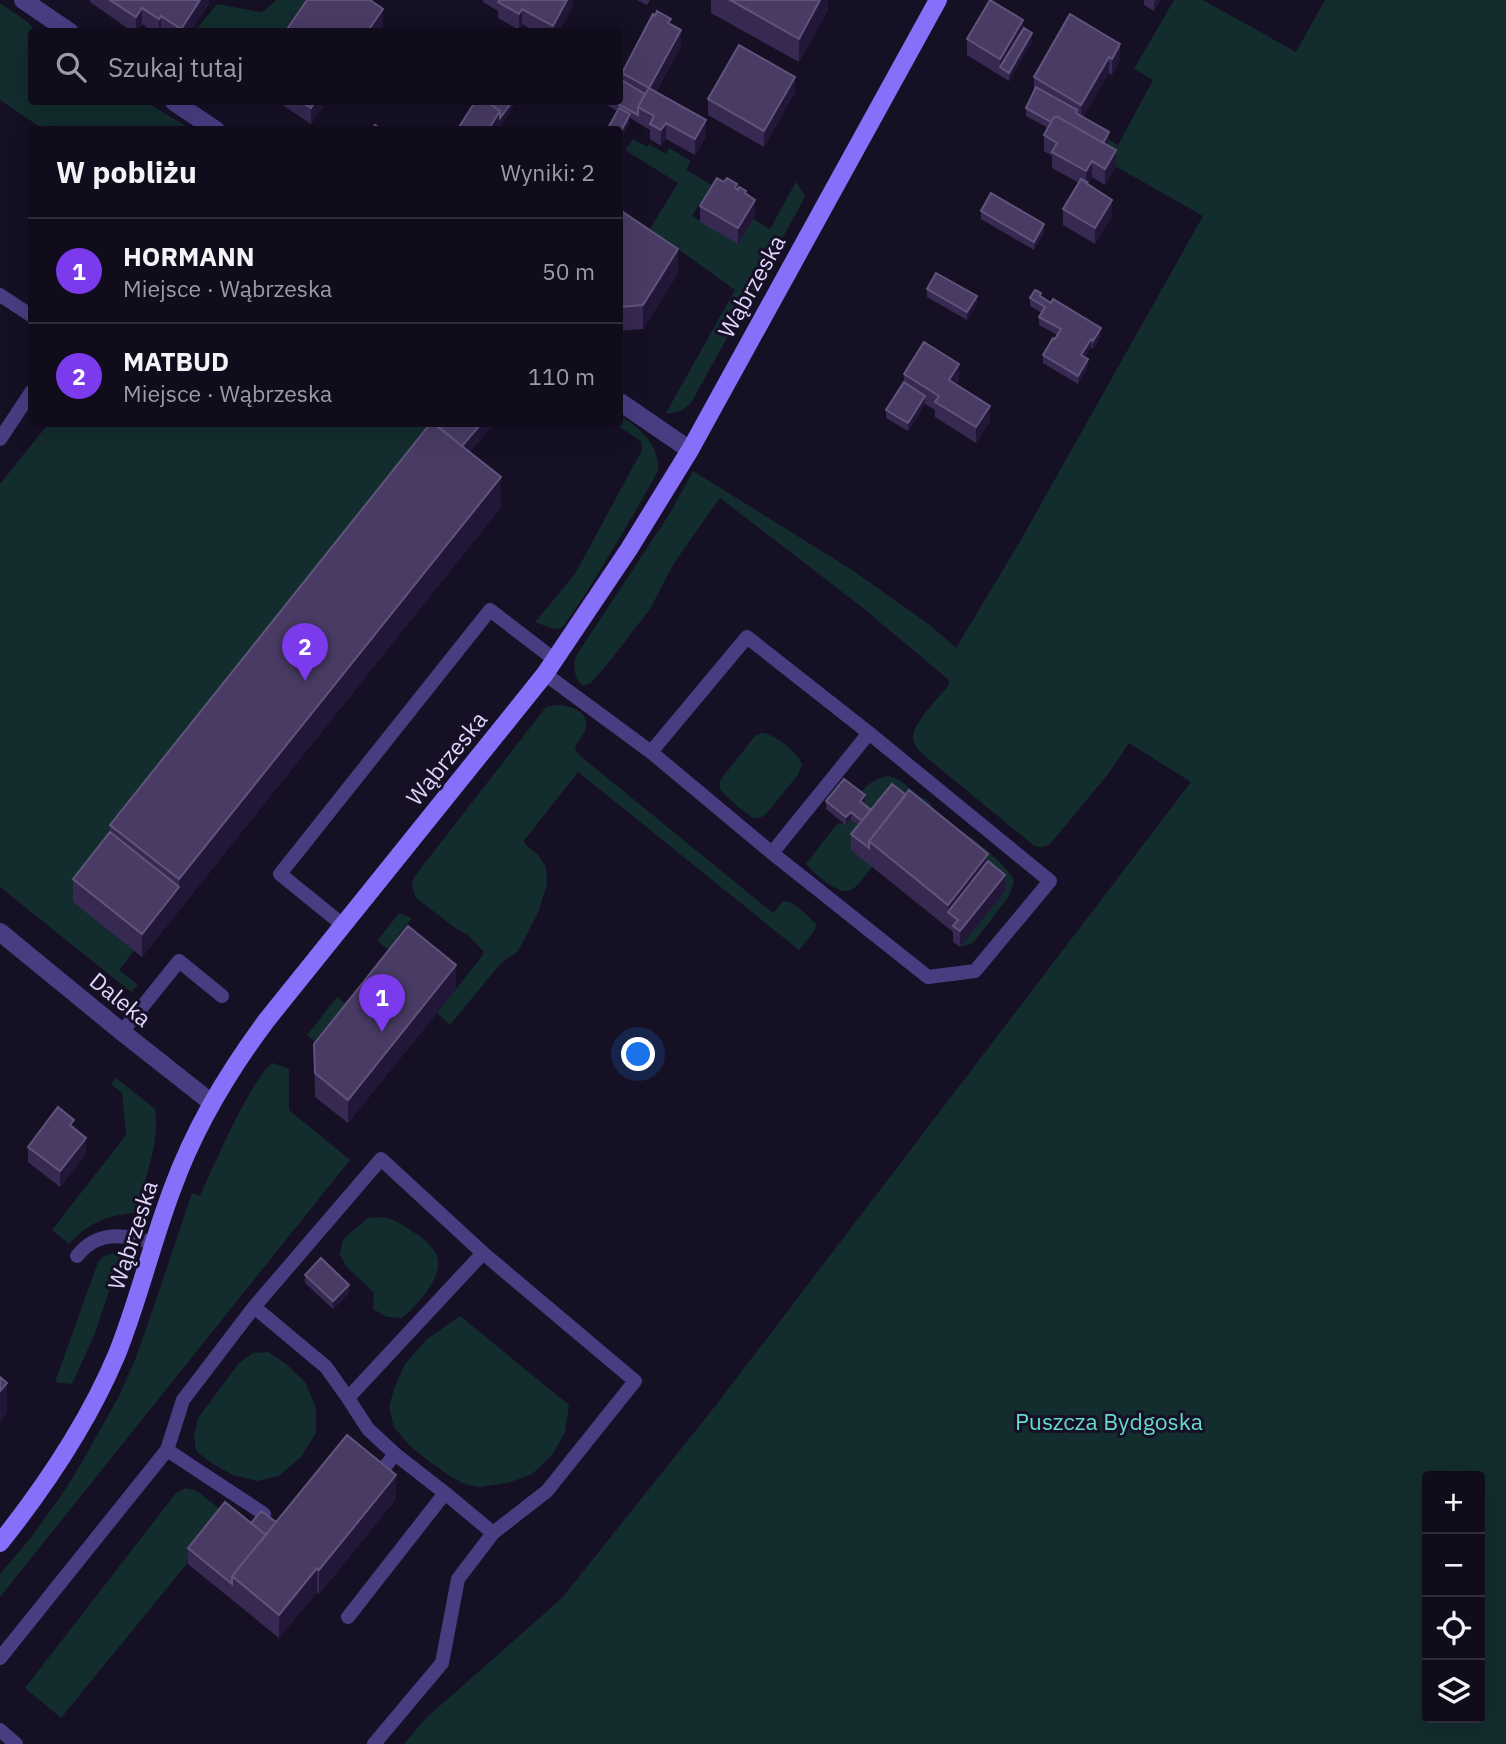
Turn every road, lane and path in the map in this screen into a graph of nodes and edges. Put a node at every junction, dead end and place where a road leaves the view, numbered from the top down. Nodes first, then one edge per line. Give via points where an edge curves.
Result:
1 (938, 0) edge
2 (34, 3) edge
3 (65, 28) edge
4 (178, 105) edge
5 (210, 126) edge
6 (0, 295) edge
7 (28, 313) edge
8 (28, 397) edge
9 (623, 404) edge
10 (0, 439) edge
11 (690, 450) junction
12 (550, 667) junction
13 (869, 733) junction
14 (651, 752) junction
15 (772, 853) junction
16 (343, 925) junction
17 (0, 932) edge
18 (222, 996) dead end
19 (122, 1032) junction
20 (212, 1103) junction
21 (154, 1243) junction
22 (483, 1253) junction
23 (77, 1256) dead end
24 (254, 1307) junction
25 (348, 1398) junction
26 (167, 1450) junction
27 (395, 1454) junction
28 (376, 1478) edge
29 (445, 1493) junction
30 (264, 1514) edge
31 (493, 1533) junction
32 (0, 1543) edge
33 (348, 1617) dead end
34 (0, 1658) edge
35 (0, 1730) edge
36 (16, 1744) edge
37 (374, 1744) edge

1 - 11 street, Wąbrzeska
2 - 3 street
4 - 5 street
6 - 7 lane
8 - 10 lane
9 - 11 street
11 - 12 street, Wąbrzeska
12 - 14 lane
12 - 16 street, Wąbrzeska
12 - 16 lane via 490,610 280,874
13 - 14 lane via 747,638
13 - 15 lane
13 - 15 lane via 1050,881 975,971 928,977
14 - 15 lane
16 - 20 street, Wąbrzeska via 259,1030
17 - 19 street, Daleka
18 - 19 lane via 179,961
19 - 20 street, Daleka
20 - 21 street, Wąbrzeska via 173,1186
21 - 23 lane via 114,1236 94,1242
21 - 32 street, Wąbrzeska via 116,1355 81,1427 50,1478
22 - 24 lane via 381,1159
22 - 25 lane
22 - 31 lane via 635,1381 547,1491
24 - 25 lane via 326,1367
24 - 26 lane via 183,1400
25 - 27 lane via 368,1429
26 - 30 lane
26 - 34 lane
27 - 28 lane
27 - 29 lane
29 - 31 lane
29 - 33 lane
31 - 37 lane via 458,1579 442,1663
35 - 36 lane

